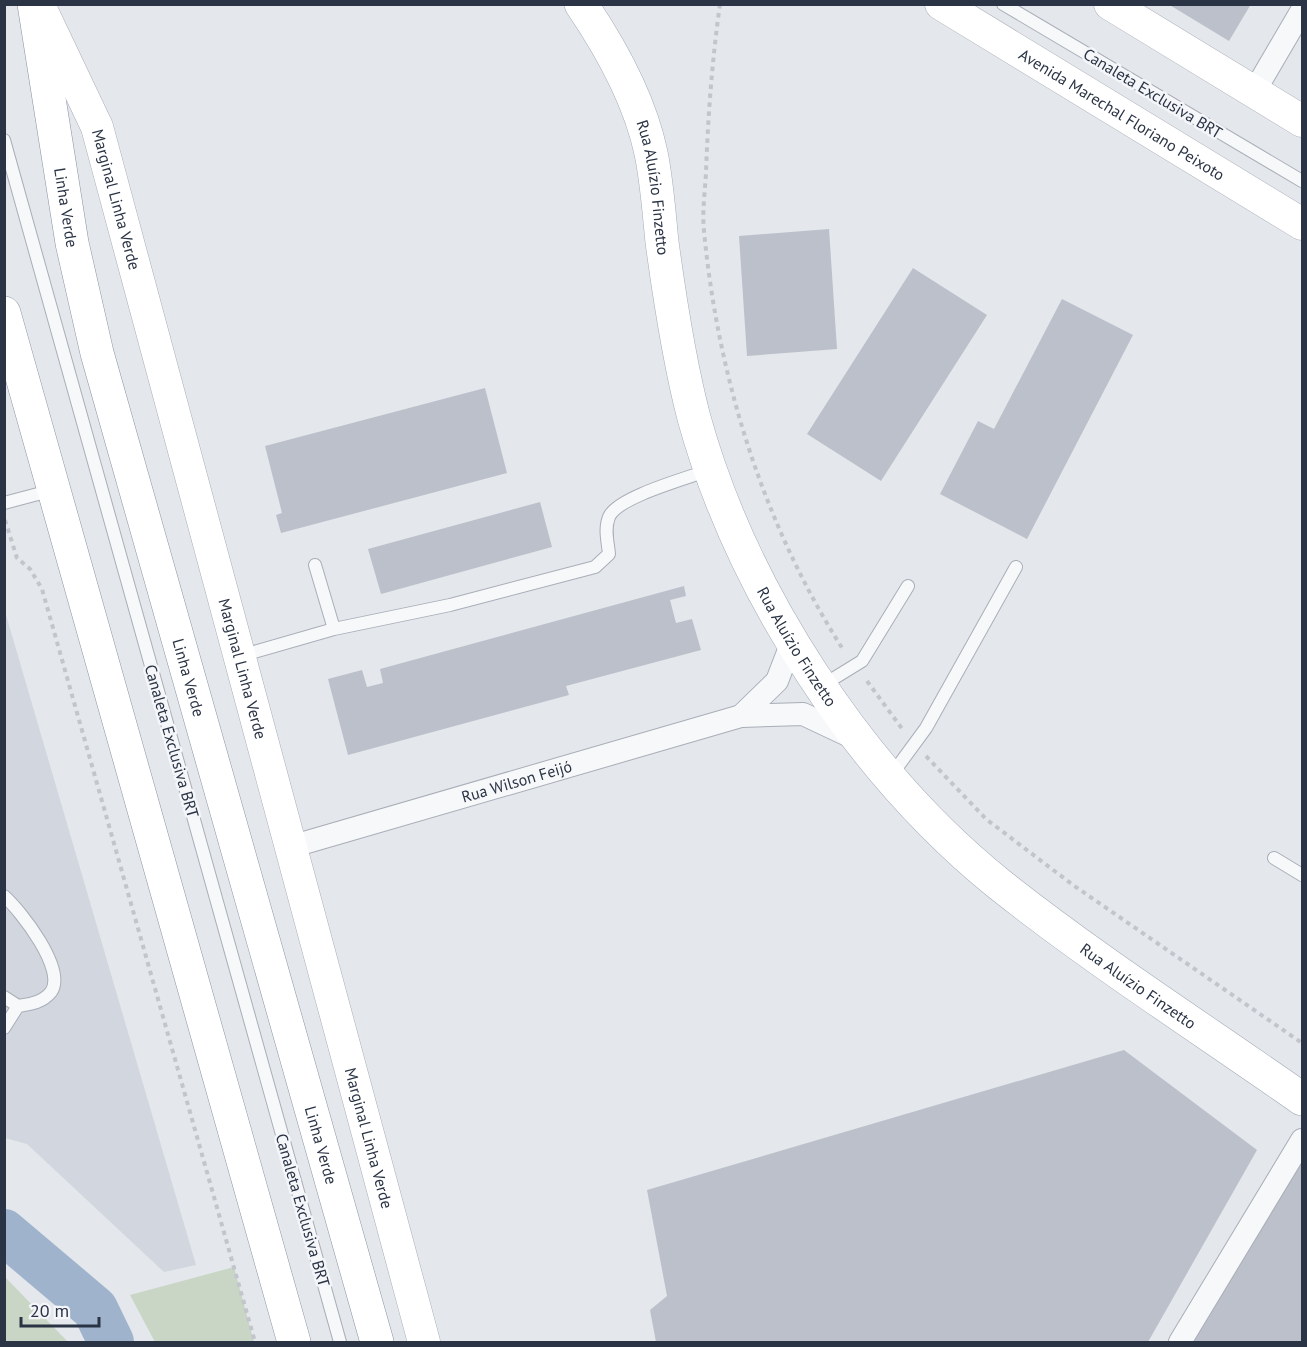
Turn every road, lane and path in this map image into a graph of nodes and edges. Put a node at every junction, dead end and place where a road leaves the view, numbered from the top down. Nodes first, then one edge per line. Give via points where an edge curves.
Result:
1 (36, 4) edge
2 (581, 4) edge
3 (941, 4) edge
4 (1003, 4) edge
5 (1110, 4) edge
6 (1302, 10) edge
7 (1254, 92) junction
8 (1302, 122) edge
9 (4, 140) edge
10 (1302, 182) edge
11 (1302, 224) edge
12 (4, 313) edge
13 (710, 469) junction
14 (54, 490) junction
15 (4, 503) edge
16 (4, 520) edge
17 (315, 565) dead end
18 (1016, 567) dead end
19 (908, 586) dead end
20 (334, 629) junction
21 (792, 642) junction
22 (240, 656) junction
23 (822, 686) junction
24 (741, 716) junction
25 (860, 741) junction
26 (890, 778) junction
27 (290, 847) junction
28 (1274, 858) dead end
29 (1302, 875) edge
30 (4, 896) edge
31 (4, 997) edge
32 (18, 1006) junction
33 (4, 1028) edge
34 (1302, 1099) edge
35 (1302, 1140) edge
36 (255, 1342) edge
37 (294, 1342) edge
38 (340, 1342) edge
39 (377, 1342) edge
40 (424, 1342) edge
41 (1180, 1342) edge

1 - 22 main road, Marginal Linha Verde via 97,127
1 - 39 main road, Linha Verde via 72,243 94,342
2 - 13 main road, Rua Aluízio Finzetto via 631,93 651,153 671,310 693,415
3 - 11 main road, Avenida Marechal Floriano Peixoto
4 - 10 lane, Canaleta Exclusiva BRT
5 - 7 main road
6 - 7 street
7 - 8 main road
9 - 38 lane, Canaleta Exclusiva BRT
12 - 14 main road
13 - 20 lane via 621,504 609,516 609,554 595,567 450,605
13 - 21 main road, Rua Aluízio Finzetto via 731,526
14 - 15 lane
14 - 37 main road
16 - 36 path via 16,558 30,569 42,589
17 - 20 lane
18 - 26 lane via 926,729
19 - 23 lane via 862,661
20 - 22 lane
21 - 23 main road, Rua Aluízio Finzetto
21 - 24 street, Rua Wilson Feijó via 777,681
22 - 27 main road, Marginal Linha Verde
23 - 25 main road, Rua Aluízio Finzetto
24 - 25 street, Rua Wilson Feijó via 802,714
24 - 27 street, Rua Wilson Feijó
25 - 26 main road, Rua Aluízio Finzetto
26 - 34 main road, Rua Aluízio Finzetto via 944,835 997,882
27 - 40 main road, Marginal Linha Verde
28 - 29 lane
30 - 32 lane via 29,922 55,977 52,991 38,1003
31 - 32 lane
32 - 33 lane
35 - 41 street

